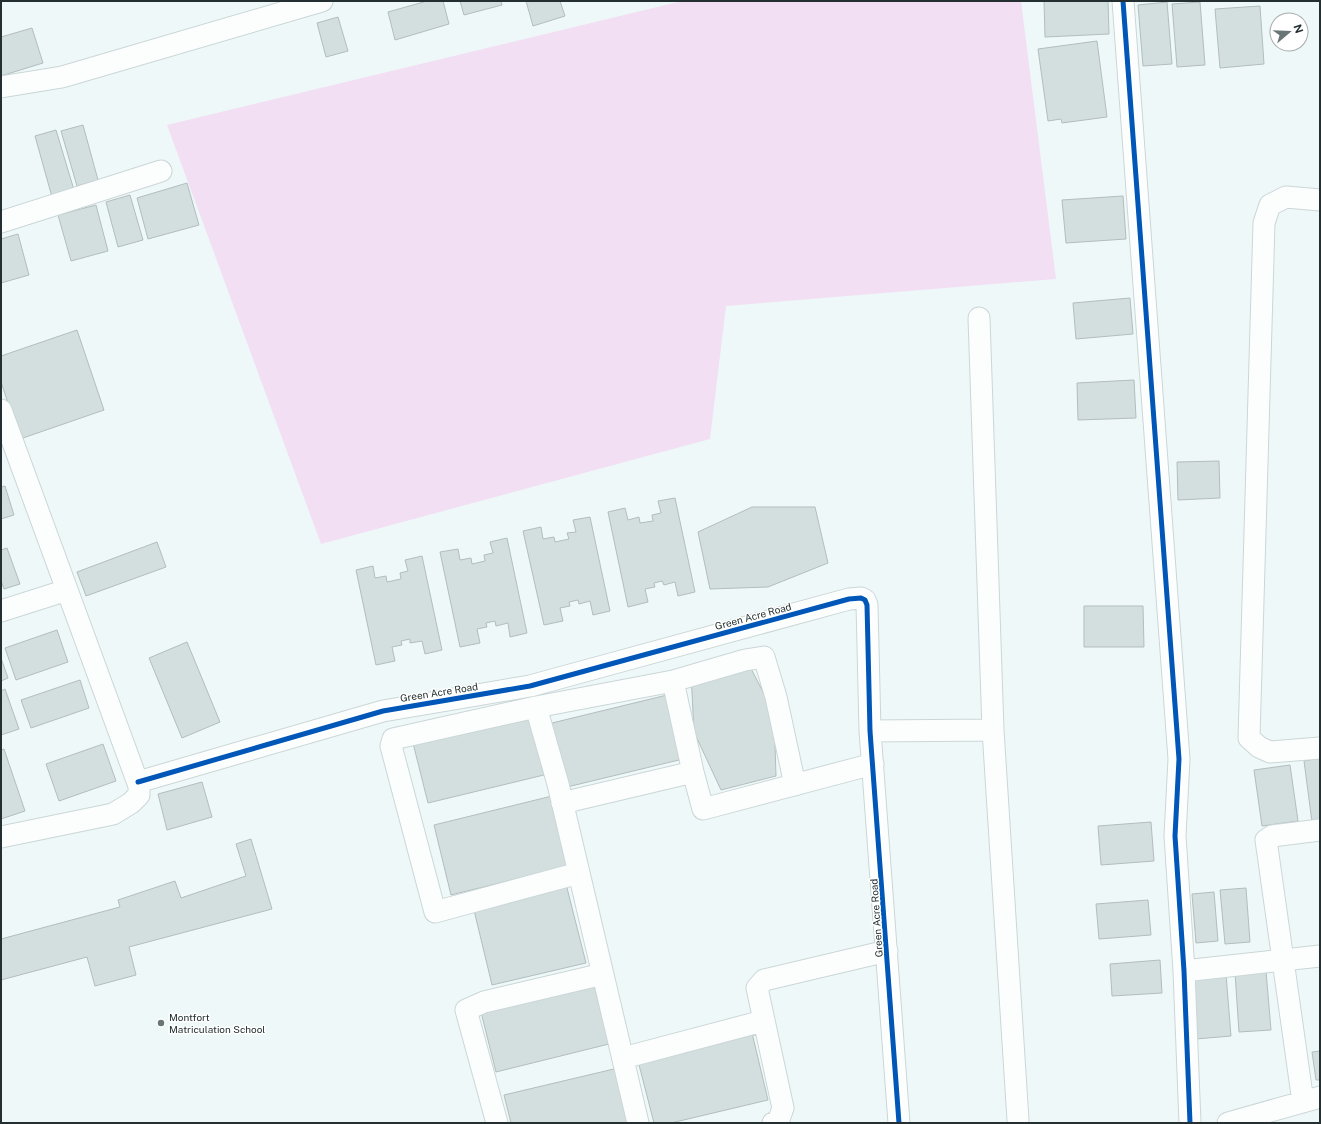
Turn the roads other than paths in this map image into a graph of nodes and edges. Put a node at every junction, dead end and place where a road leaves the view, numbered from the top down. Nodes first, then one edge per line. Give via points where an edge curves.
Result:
1 (322, 1) edge
2 (1123, 1) edge
3 (1, 87) edge
4 (161, 171) dead end
5 (1320, 200) edge
6 (1, 222) edge
7 (979, 318) dead end
8 (2, 415) edge
9 (67, 590) junction
10 (1, 611) edge
11 (672, 681) junction
12 (536, 707) junction
13 (993, 730) junction
14 (870, 731) junction
15 (1320, 748) edge
16 (873, 764) junction
17 (693, 772) junction
18 (138, 782) junction
19 (795, 785) junction
20 (562, 803) junction
21 (1320, 830) edge
22 (1, 837) edge
23 (579, 873) junction
24 (887, 951) junction
25 (1320, 956) edge
26 (1283, 960) junction
27 (1184, 971) junction
28 (603, 974) junction
29 (763, 1021) junction
30 (623, 1058) junction
31 (1312, 1099) edge
32 (1018, 1120) dead end
33 (497, 1123) edge
34 (638, 1123) edge
35 (773, 1123) edge
36 (899, 1123) edge
37 (1190, 1123) edge
38 (1228, 1123) edge

1 - 3 street via 62,77
2 - 27 street via 1179,759 1175,836
4 - 6 street
5 - 15 street via 1286,197 1270,205 1264,223 1249,738 1259,748 1270,752
7 - 13 street
8 - 9 street
9 - 10 street
9 - 18 street
11 - 12 street
11 - 17 street
11 - 19 street via 764,657 776,697
12 - 20 street
12 - 23 street via 393,739 390,746 435,912
13 - 14 street
13 - 32 street
14 - 16 street, Green Acre Road
14 - 18 street, Green Acre Road via 866,605 865,600 856,598 530,686 383,711
16 - 19 street
16 - 24 street, Green Acre Road
17 - 19 street via 703,809
17 - 20 street
18 - 22 street via 139,795 113,814
20 - 23 street
21 - 26 street via 1272,836 1266,840
23 - 28 street
24 - 29 street via 764,980 757,988
24 - 36 street, Green Acre Road
25 - 26 street
26 - 27 street
26 - 31 street
27 - 37 street
28 - 30 street
28 - 33 street via 484,1002 466,1010
29 - 30 street
29 - 35 street via 783,1108 778,1122
30 - 34 street
31 - 38 street

